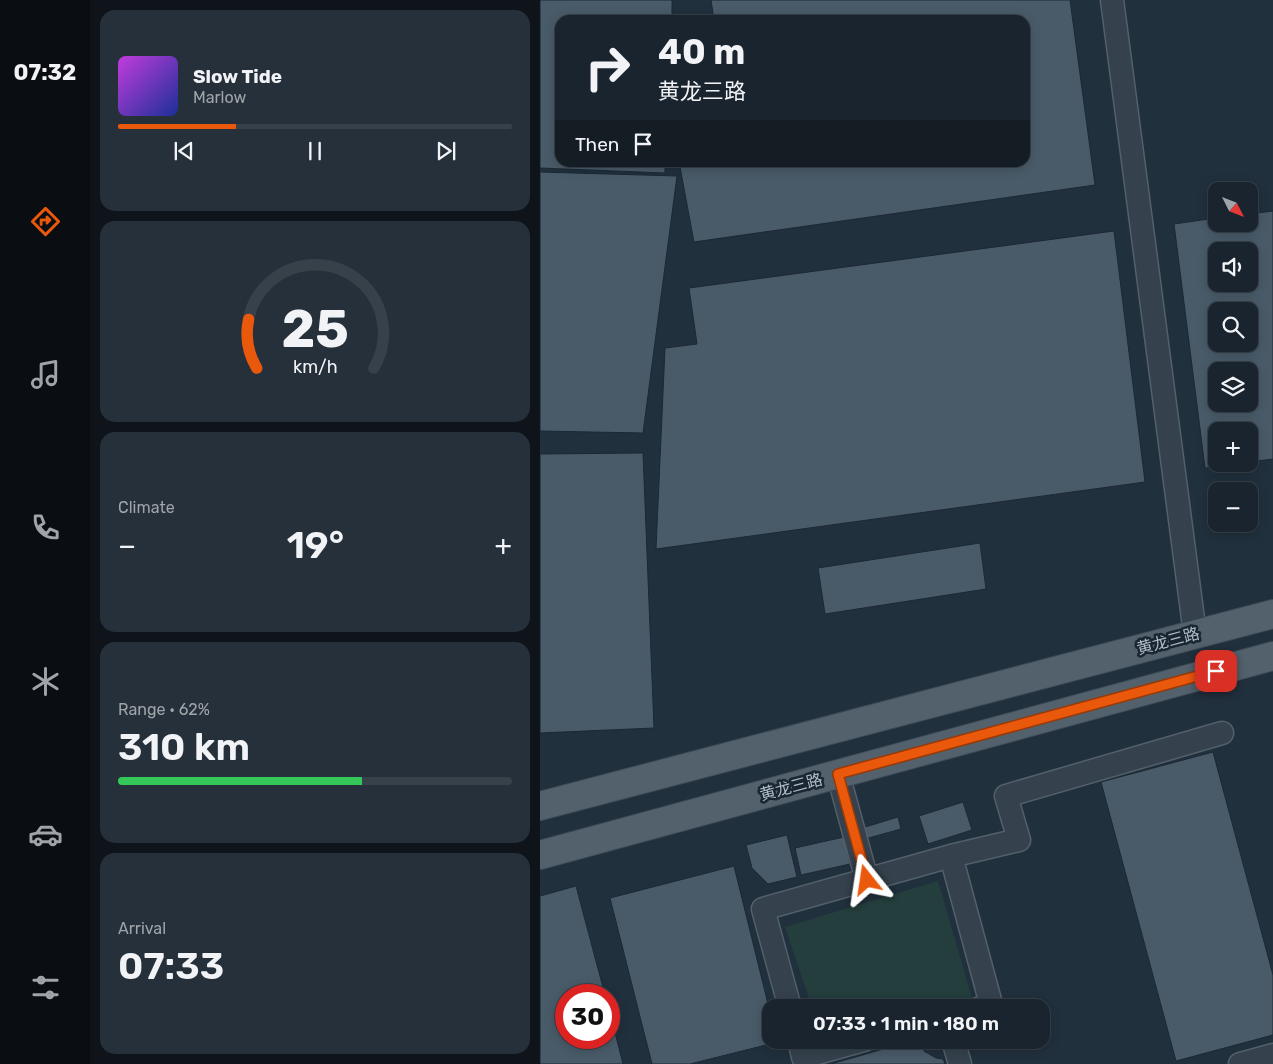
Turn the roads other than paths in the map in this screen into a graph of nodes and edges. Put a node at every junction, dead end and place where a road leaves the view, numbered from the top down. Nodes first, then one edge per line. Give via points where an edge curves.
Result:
1 (1112, 0) edge
2 (1273, 614) edge
3 (1195, 634) junction
4 (1273, 656) edge
5 (1222, 733) dead end
6 (838, 774) junction
7 (540, 806) edge
8 (540, 854) edge
9 (950, 856) junction
10 (867, 880) junction
11 (788, 999) edge
12 (990, 999) edge
13 (802, 1049) edge
14 (832, 1049) edge
15 (955, 1049) edge
16 (1273, 1055) edge
17 (960, 1064) edge
18 (1240, 1064) edge

1 - 3 street
2 - 3 main road, 黄龙三路
3 - 7 main road, 黄龙三路
4 - 6 main road, 黄龙三路
5 - 9 street via 1006,796 1019,840
6 - 8 main road, 黄龙三路
6 - 10 street
9 - 10 street
9 - 12 street
10 - 11 street via 763,910
13 - 14 street via 804,1057
15 - 17 street
16 - 18 street

